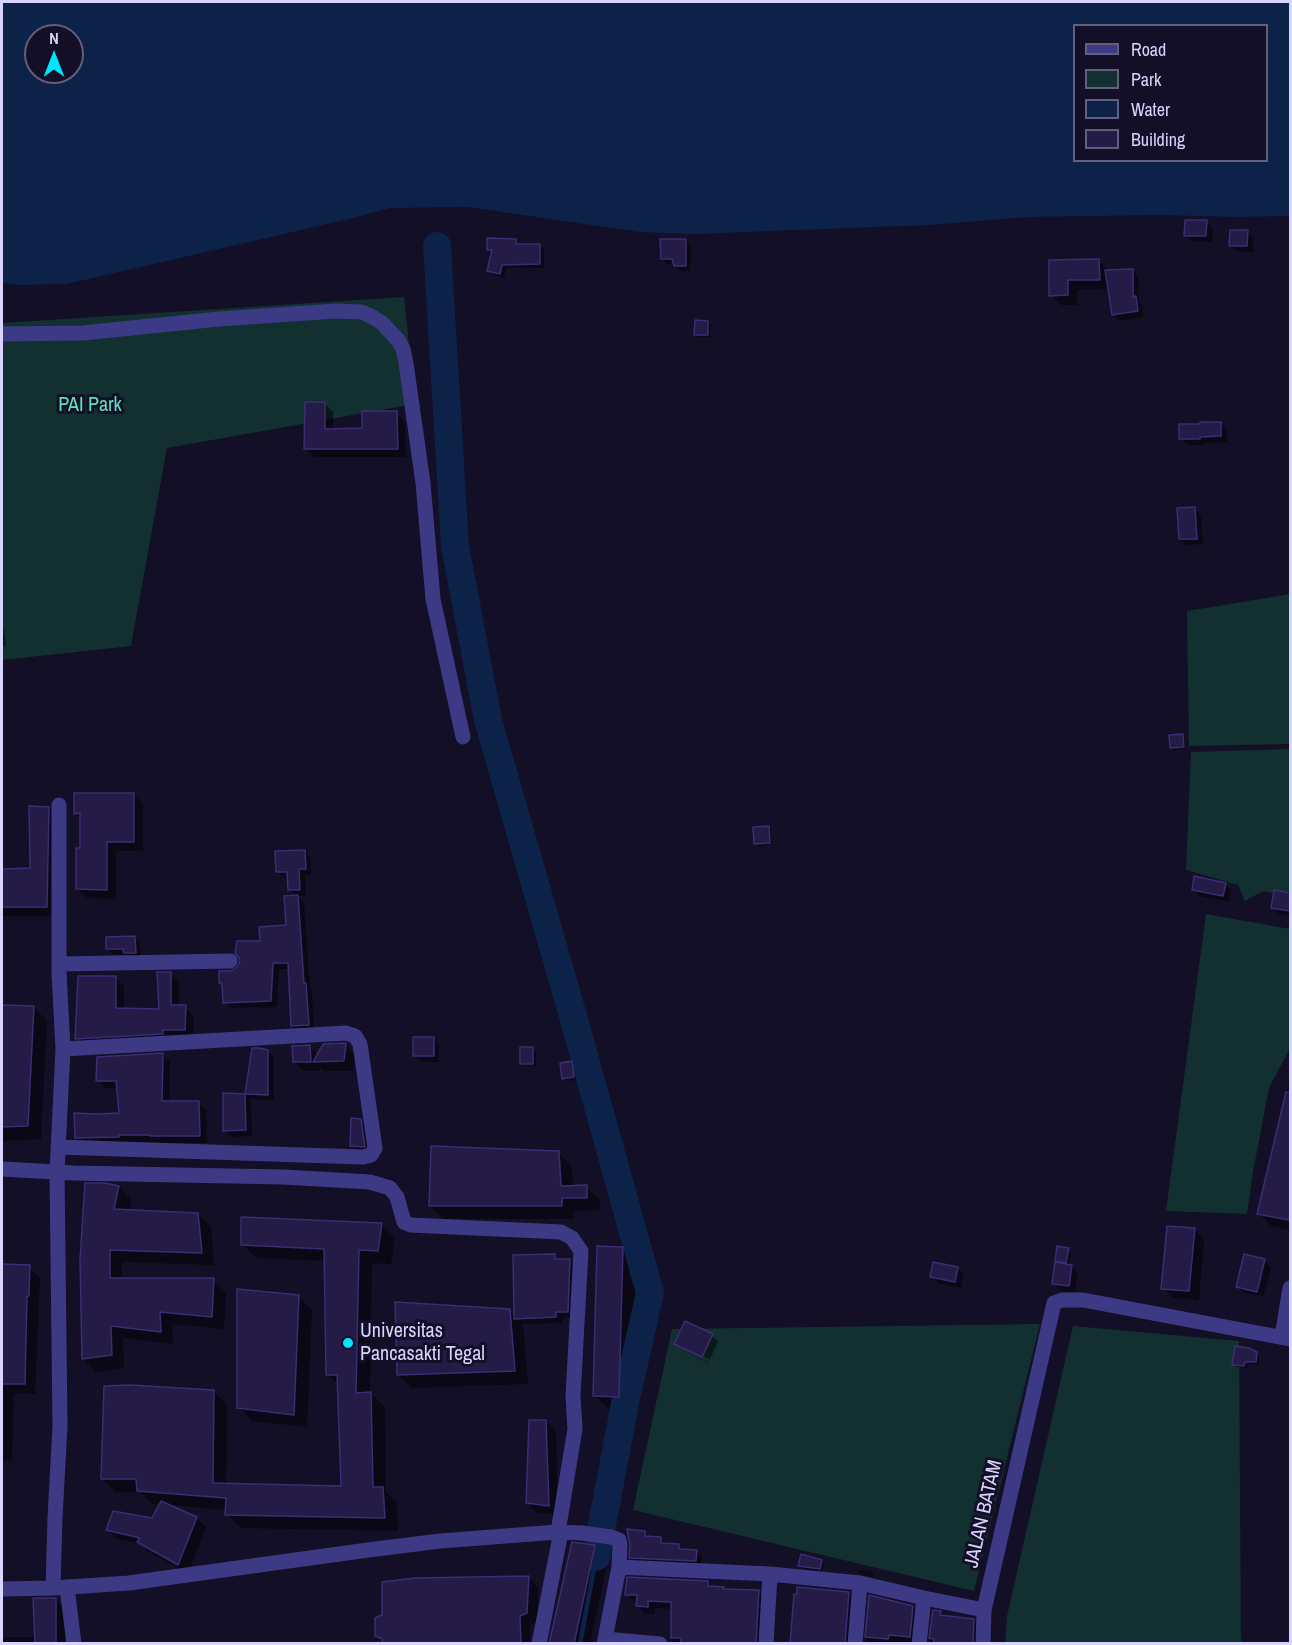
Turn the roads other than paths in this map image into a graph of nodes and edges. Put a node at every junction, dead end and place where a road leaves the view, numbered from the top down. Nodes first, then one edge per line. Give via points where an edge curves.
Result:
1 (2, 334) edge
2 (463, 737) dead end
3 (59, 805) dead end
4 (230, 961) dead end
5 (59, 964) junction
6 (63, 1049) junction
7 (58, 1147) junction
8 (2, 1169) edge
9 (57, 1172) junction
10 (1290, 1288) edge
11 (1286, 1338) edge
12 (559, 1532) junction
13 (619, 1567) junction
14 (770, 1574) junction
15 (860, 1583) junction
16 (60, 1588) junction
17 (2, 1589) edge
18 (924, 1598) junction
19 (984, 1610) junction
20 (604, 1641) edge
21 (74, 1644) edge
22 (539, 1644) edge
23 (660, 1644) edge
24 (766, 1644) edge
25 (855, 1644) edge
26 (919, 1644) edge
27 (983, 1644) edge

1 - 2 street via 83,333 336,311 361,312 382,323 398,340 406,363 423,483 433,599
3 - 5 street
4 - 5 street
5 - 6 street
6 - 7 street
6 - 7 street via 346,1033 355,1036 360,1044 375,1148 371,1155 363,1157
7 - 9 street
8 - 9 street
9 - 12 street via 370,1182 390,1188 397,1197 404,1222 411,1225 561,1232 572,1238 581,1251 573,1396 575,1429
9 - 16 street via 60,1426 54,1518
10 - 11 street
11 - 19 street, JALAN BATAM via 1083,1300 1054,1303
12 - 13 street via 619,1540
12 - 16 street via 440,1541 129,1583
12 - 22 street
13 - 14 street
13 - 20 street
14 - 15 street
14 - 24 street
15 - 18 street
15 - 25 street
16 - 17 street
16 - 21 street
18 - 19 street
18 - 26 street
19 - 27 street
20 - 23 street

